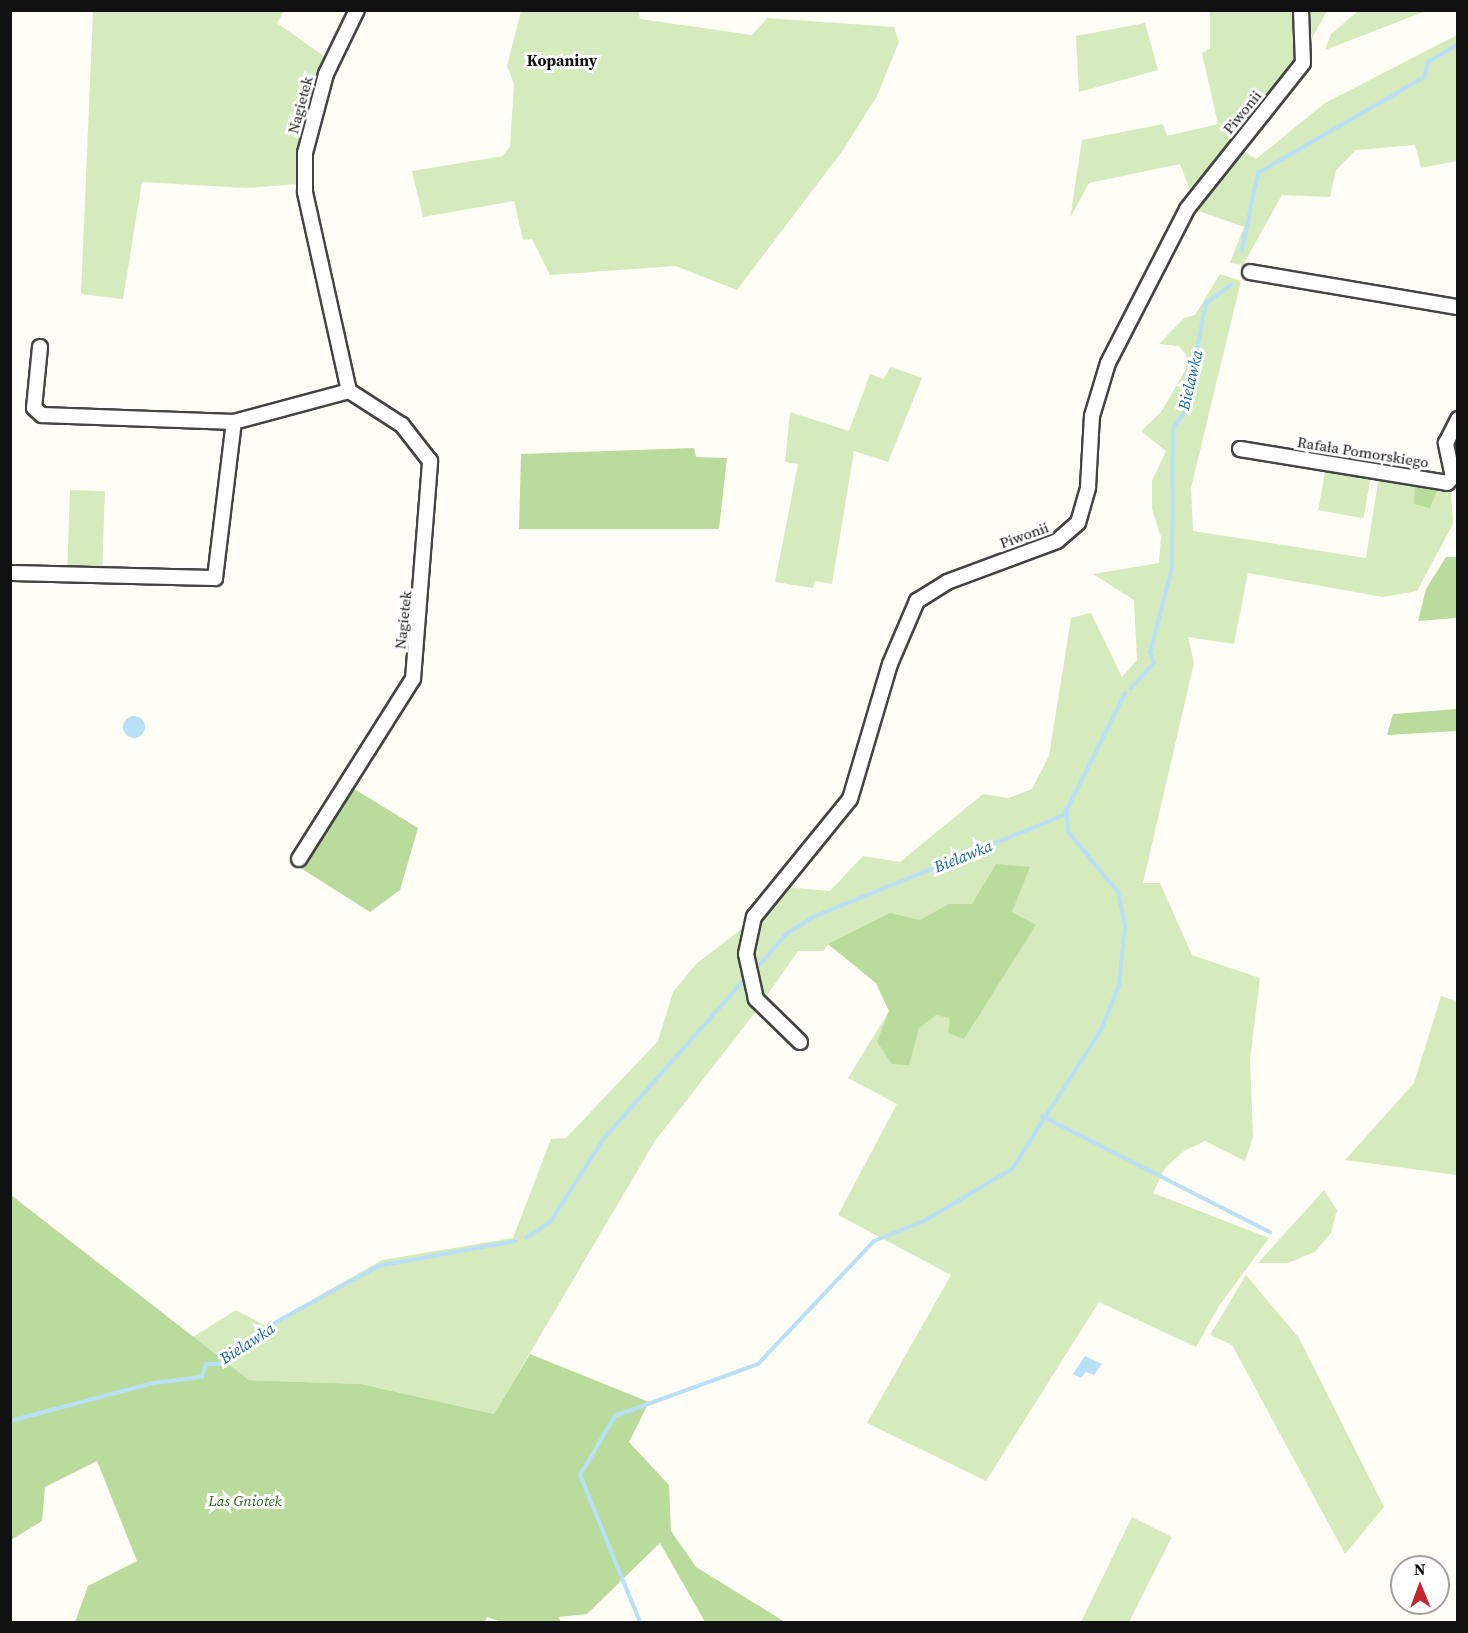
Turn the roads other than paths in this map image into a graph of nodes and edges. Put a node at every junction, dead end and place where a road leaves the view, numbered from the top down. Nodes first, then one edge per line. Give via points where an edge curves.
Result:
1 (357, 10) edge
2 (1301, 10) edge
3 (1250, 272) dead end
4 (1458, 307) edge
5 (40, 347) dead end
6 (349, 391) junction
7 (1458, 419) edge
8 (234, 422) junction
9 (1240, 449) dead end
10 (10, 573) edge
11 (299, 859) dead end
12 (800, 1042) dead end

1 - 6 street, Nagietek via 326,74 305,153 305,192
2 - 12 street, Piwonii via 1303,63 1187,209 1108,363 1092,416 1088,487 1078,523 1057,541 947,582 917,601 893,656 850,799 754,917 746,954 756,999
3 - 4 street
5 - 8 street via 34,408 42,415
6 - 8 street
6 - 11 street, Nagietek via 402,425 430,461 413,679
7 - 9 street, Rafała Pomorskiego via 1446,442 1453,477 1447,483
8 - 10 street via 215,578

